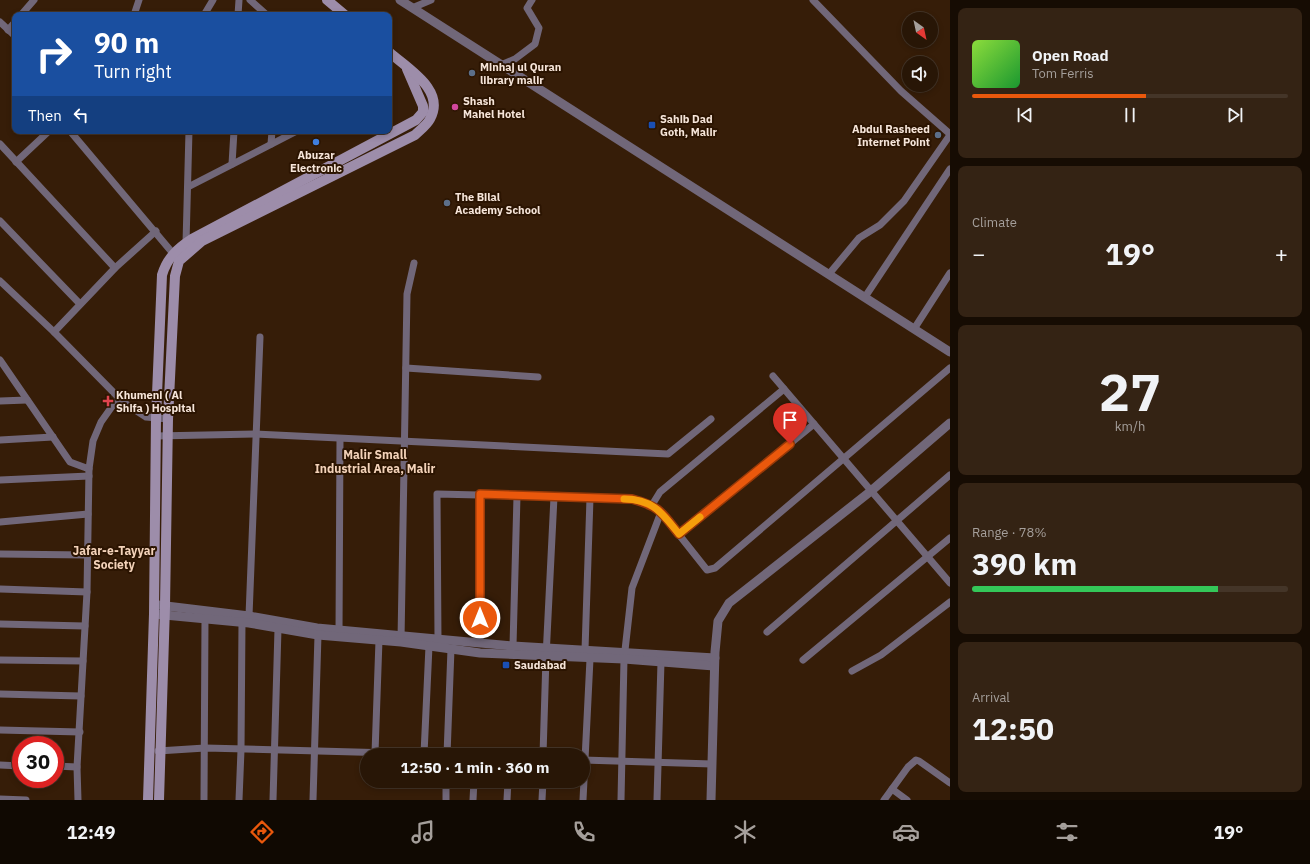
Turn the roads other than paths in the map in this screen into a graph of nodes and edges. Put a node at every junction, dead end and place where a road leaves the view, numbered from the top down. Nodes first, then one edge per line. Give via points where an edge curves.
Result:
1 (34, 0) edge
2 (139, 0) edge
3 (213, 0) edge
4 (239, 0) edge
5 (250, 0) edge
6 (327, 0) edge
7 (400, 0) edge
8 (431, 0) edge
9 (532, 0) edge
10 (813, 0) edge
11 (412, 8) junction
12 (24, 12) edge
13 (135, 12) edge
14 (206, 12) edge
15 (238, 12) edge
16 (264, 12) edge
17 (341, 12) edge
18 (0, 22) edge
19 (12, 25) edge
20 (8, 30) junction
21 (12, 33) edge
22 (392, 55) edge
23 (501, 65) junction
24 (406, 67) junction
25 (392, 133) edge
26 (46, 134) edge
27 (73, 134) edge
28 (189, 134) edge
29 (234, 134) edge
30 (272, 134) edge
31 (291, 134) edge
32 (390, 134) edge
33 (950, 134) edge
34 (0, 144) edge
35 (271, 144) junction
36 (16, 162) junction
37 (232, 164) junction
38 (950, 169) edge
39 (188, 187) junction
40 (0, 221) edge
41 (156, 231) junction
42 (186, 242) junction
43 (176, 257) junction
44 (414, 263) dead end
45 (115, 268) junction
46 (950, 273) edge
47 (829, 274) junction
48 (0, 281) edge
49 (865, 297) junction
50 (80, 304) junction
51 (914, 329) junction
52 (54, 332) junction
53 (260, 337) dead end
54 (950, 352) edge
55 (0, 360) edge
56 (406, 368) junction
57 (950, 368) edge
58 (773, 376) dead end
59 (538, 377) dead end
60 (784, 388) junction
61 (118, 398) junction
62 (27, 400) junction
63 (0, 401) edge
64 (156, 418) junction
65 (168, 419) junction
66 (711, 419) dead end
67 (950, 423) edge
68 (814, 424) junction
69 (169, 434) junction
70 (255, 434) junction
71 (156, 436) junction
72 (53, 437) junction
73 (340, 439) junction
74 (0, 440) edge
75 (404, 440) junction
76 (844, 458) junction
77 (89, 473) junction
78 (950, 475) edge
79 (0, 480) edge
80 (871, 491) junction
81 (480, 494) junction
82 (517, 496) junction
83 (554, 497) junction
84 (590, 498) junction
85 (652, 505) junction
86 (661, 512) junction
87 (88, 514) junction
88 (897, 521) junction
89 (0, 522) edge
90 (679, 534) junction
91 (950, 538) edge
92 (0, 554) edge
93 (87, 555) junction
94 (928, 557) junction
95 (950, 583) edge
96 (0, 589) edge
97 (87, 592) junction
98 (950, 602) edge
99 (154, 609) junction
100 (165, 611) junction
101 (218, 616) junction
102 (250, 616) junction
103 (205, 619) junction
104 (242, 622) junction
105 (0, 624) edge
106 (85, 626) junction
107 (278, 629) junction
108 (767, 632) dead end
109 (339, 633) junction
110 (318, 635) junction
111 (401, 639) junction
112 (438, 639) junction
113 (379, 640) junction
114 (480, 643) junction
115 (429, 646) junction
116 (513, 646) junction
117 (451, 649) junction
118 (585, 650) junction
119 (546, 653) junction
120 (625, 656) junction
121 (590, 658) junction
122 (0, 660) edge
123 (803, 660) dead end
124 (83, 661) junction
125 (661, 662) junction
126 (714, 662) junction
127 (852, 671) dead end
128 (0, 694) edge
129 (81, 696) junction
130 (0, 730) edge
131 (80, 732) junction
132 (205, 748) junction
133 (375, 748) edge
134 (424, 748) edge
135 (447, 748) edge
136 (543, 748) edge
137 (585, 748) edge
138 (241, 750) junction
139 (274, 750) junction
140 (161, 751) junction
141 (315, 751) junction
142 (150, 752) junction
143 (360, 752) edge
144 (590, 760) edge
145 (623, 761) junction
146 (659, 762) junction
147 (712, 764) junction
148 (0, 765) edge
149 (12, 766) edge
150 (64, 766) edge
151 (77, 767) junction
152 (950, 783) edge
153 (446, 788) edge
154 (474, 788) edge
155 (508, 788) edge
156 (543, 788) edge
157 (583, 788) edge
158 (892, 789) junction
159 (0, 799) edge
160 (26, 800) edge
161 (78, 800) edge
162 (148, 800) edge
163 (159, 800) edge
164 (204, 800) edge
165 (239, 800) edge
166 (273, 800) edge
167 (313, 800) edge
168 (446, 800) edge
169 (473, 800) edge
170 (507, 800) edge
171 (542, 800) edge
172 (583, 800) edge
173 (621, 800) edge
174 (657, 800) edge
175 (711, 800) edge
176 (884, 800) edge
177 (907, 800) edge

1 - 12 street
2 - 13 street
3 - 14 street
4 - 15 street
5 - 16 street
6 - 17 main road
7 - 11 street
8 - 11 street
9 - 23 street via 527,8 539,28 535,44 515,60
10 - 33 street via 901,90
11 - 23 street
18 - 20 street
19 - 20 street
20 - 21 street
22 - 24 main road
23 - 47 street
24 - 25 main road via 423,106 423,112 416,120
24 - 43 main road via 425,83 432,94 435,107 430,120 415,135 202,241
26 - 36 street
27 - 41 street
28 - 39 street
29 - 37 street
30 - 35 street
31 - 35 street
32 - 42 main road
33 - 47 street via 904,201 880,225 860,238
34 - 36 street
35 - 37 street
36 - 45 street
37 - 39 street
38 - 49 street
39 - 42 street
40 - 50 street
41 - 43 street
41 - 45 street
42 - 43 main road
43 - 64 main road via 168,262 162,275
43 - 65 main road
44 - 56 street via 407,294
45 - 50 street
46 - 51 street
47 - 49 street
48 - 52 street
49 - 51 street
50 - 52 street
51 - 54 street
52 - 61 street
53 - 70 street
55 - 62 street
56 - 59 street
56 - 75 street
57 - 76 street
58 - 60 street
60 - 68 street
60 - 85 street via 660,492
61 - 64 street via 146,417
61 - 77 street via 101,422 93,441
62 - 63 street
62 - 72 street
64 - 65 street
64 - 71 main road
65 - 69 main road
66 - 75 street via 668,454
67 - 80 street
68 - 76 street
68 - 90 street
69 - 70 street
69 - 71 street
69 - 100 main road
70 - 73 street
70 - 102 street
71 - 99 main road
72 - 74 street
72 - 77 street via 70,462
73 - 75 street
73 - 109 street
75 - 111 street
76 - 80 street
76 - 90 street via 715,568 707,570
77 - 79 street
77 - 87 street
78 - 88 street
80 - 88 street
80 - 126 street via 730,603 718,621
81 - 82 street
81 - 112 street via 437,494
81 - 114 street
82 - 83 street
82 - 116 street
83 - 84 street
83 - 119 street
84 - 85 street via 632,499
84 - 118 street
85 - 86 street
86 - 90 street
86 - 120 street via 632,588
87 - 89 street
87 - 93 street
88 - 94 street
88 - 108 street
91 - 94 street
92 - 93 street
93 - 97 street
94 - 95 street
94 - 123 street
96 - 97 street
97 - 106 street
98 - 127 street via 881,655
99 - 100 street
99 - 142 main road
100 - 101 street
100 - 103 street
100 - 140 main road
101 - 102 street
101 - 103 street
101 - 104 street
102 - 109 street
103 - 132 street
104 - 107 street
104 - 138 street
105 - 106 street
106 - 124 street
107 - 110 street
107 - 139 street
109 - 110 street
109 - 111 street
109 - 113 street
110 - 141 street
111 - 112 street
111 - 113 street
111 - 115 street
112 - 114 street
113 - 133 street
114 - 116 street
115 - 117 street
115 - 134 street
116 - 119 street
117 - 119 street via 480,653
117 - 135 street
118 - 119 street
118 - 120 street
119 - 121 street
119 - 136 street
120 - 121 street
120 - 125 street
120 - 126 street
120 - 145 street
121 - 137 street
122 - 124 street
124 - 129 street
125 - 126 street
125 - 146 street
126 - 147 street
128 - 129 street
129 - 131 street
130 - 131 street
131 - 151 street
132 - 138 street
132 - 140 street
132 - 164 street
138 - 139 street
138 - 165 street
139 - 141 street
139 - 166 street
140 - 142 street
140 - 163 main road
141 - 143 street
141 - 167 street
142 - 162 main road
144 - 145 street
145 - 146 street
145 - 173 street
146 - 147 street
146 - 174 street
147 - 175 street
148 - 149 street
150 - 151 street
151 - 161 street
152 - 158 street via 916,760
153 - 168 street
154 - 169 street
155 - 170 street
156 - 171 street
157 - 172 street
158 - 176 street
158 - 177 street
159 - 160 street

